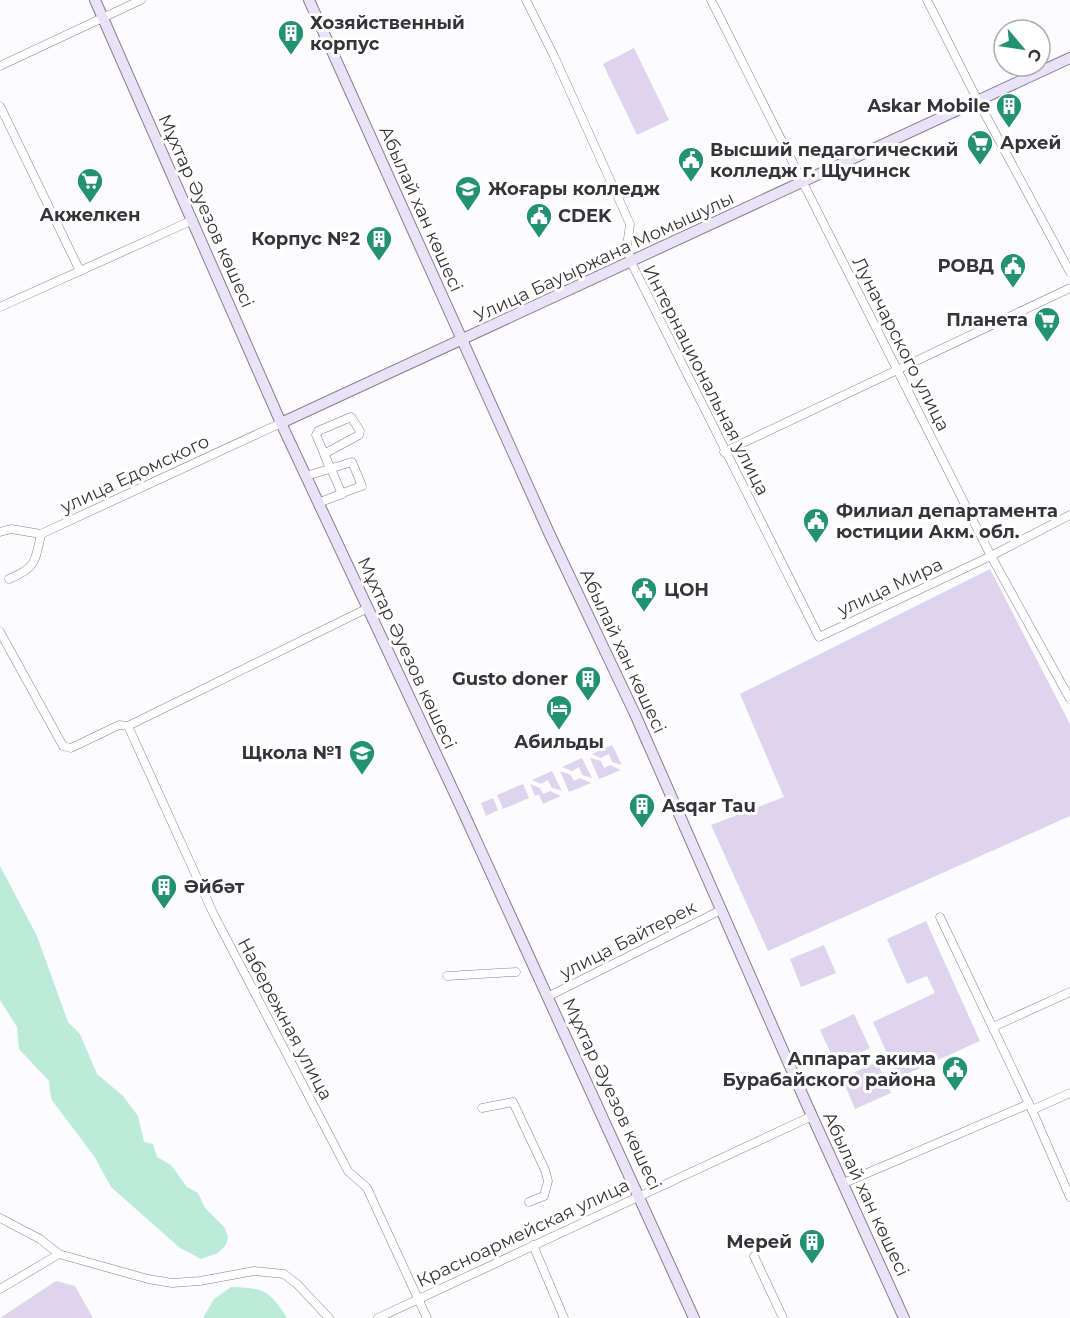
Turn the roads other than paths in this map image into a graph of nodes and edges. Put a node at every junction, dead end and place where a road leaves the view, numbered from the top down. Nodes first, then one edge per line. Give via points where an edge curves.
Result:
1 (95, 0) edge
2 (141, 0) edge
3 (309, 0) edge
4 (526, 0) edge
5 (711, 0) edge
6 (927, 0) edge
7 (103, 17) junction
8 (1070, 58) edge
9 (0, 66) edge
10 (978, 101) junction
11 (0, 106) edge
12 (804, 183) junction
13 (193, 220) junction
14 (631, 262) junction
15 (80, 271) junction
16 (1070, 272) edge
17 (1070, 288) edge
18 (0, 307) edge
19 (462, 340) junction
20 (898, 370) junction
21 (281, 423) junction
22 (724, 452) junction
23 (324, 454) junction
24 (330, 469) junction
25 (306, 476) junction
26 (342, 494) junction
27 (318, 503) junction
28 (1070, 515) edge
29 (0, 532) edge
30 (41, 534) junction
31 (991, 556) junction
32 (9, 579) dead end
33 (368, 608) junction
34 (0, 632) edge
35 (819, 637) joint
36 (1070, 699) edge
37 (128, 726) junction
38 (721, 910) junction
39 (940, 917) dead end
40 (516, 972) dead end
41 (447, 976) dead end
42 (1070, 992) edge
43 (549, 996) junction
44 (993, 1027) junction
45 (1070, 1093) edge
46 (1031, 1107) junction
47 (482, 1108) dead end
48 (812, 1116) junction
49 (844, 1183) junction
50 (640, 1195) junction
51 (1070, 1197) edge
52 (529, 1202) dead end
53 (0, 1218) edge
54 (533, 1245) junction
55 (59, 1254) junction
56 (754, 1256) dead end
57 (0, 1289) edge
58 (418, 1299) junction
59 (329, 1318) edge
60 (378, 1318) edge
61 (427, 1318) edge
62 (564, 1318) edge
63 (694, 1318) edge
64 (783, 1318) edge
65 (904, 1318) edge

1 - 7 street, Мұхтар Әуезов көшесі
2 - 7 street
3 - 19 street, Абылай хан көшесі
4 - 14 street, Интернациональная улица via 630,224 627,246
5 - 12 street, Луначарского улица
6 - 10 street
7 - 9 street
7 - 13 street, Мұхтар Әуезов көшесі
8 - 10 street, Улица Бауыржана Момышулы
10 - 12 street, Улица Бауыржана Момышулы
10 - 16 street
11 - 15 street
12 - 14 street, Улица Бауыржана Момышулы
12 - 20 street, Луначарского улица
13 - 15 street
13 - 21 street, Мұхтар Әуезов көшесі
14 - 19 street, Улица Бауыржана Момышулы
14 - 22 street, Интернациональная улица
15 - 18 street
17 - 20 street
19 - 21 street, Улица Бауыржана Момышулы
19 - 38 street, Абылай хан көшесі
20 - 22 street
20 - 31 street, Луначарского улица
21 - 25 street, Мұхтар Әуезов көшесі
21 - 30 street, улица Едомского
22 - 35 street, Интернациональная улица
23 - 23 street via 359,435 351,417 318,431
23 - 24 street
24 - 25 street
24 - 26 street
24 - 26 street via 352,462 362,486
25 - 27 street, Мұхтар Әуезов көшесі
26 - 27 street
27 - 33 street, Мұхтар Әуезов көшесі
28 - 31 street, улица Мира
29 - 30 street via 11,529
30 - 32 street via 35,563 30,570
31 - 35 street, улица Мира
31 - 36 street, Луначарского улица
33 - 37 street
33 - 43 street, Мұхтар Әуезов көшесі
34 - 37 street via 63,746 71,748 119,725
37 - 58 street, Набережная улица via 214,915 348,1171 368,1188
38 - 43 street, улица Байтерек
38 - 48 street, Абылай хан көшесі
39 - 44 street
40 - 41 street
42 - 44 street
43 - 50 street, Мұхтар Әуезов көшесі
44 - 46 street
45 - 46 street
46 - 49 street
46 - 51 street
47 - 52 street via 513,1102 548,1181 544,1196
48 - 49 street, Абылай хан көшесі
48 - 50 street, Красноармейская улица
49 - 65 street, Абылай хан көшесі
50 - 54 street, Красноармейская улица
50 - 63 street, Мұхтар Әуезов көшесі
53 - 55 street
54 - 58 street, Красноармейская улица
54 - 62 street
55 - 57 street
55 - 59 street via 172,1283 254,1271 284,1274
56 - 64 street
58 - 60 street, Красноармейская улица
58 - 61 street, Набережная улица

